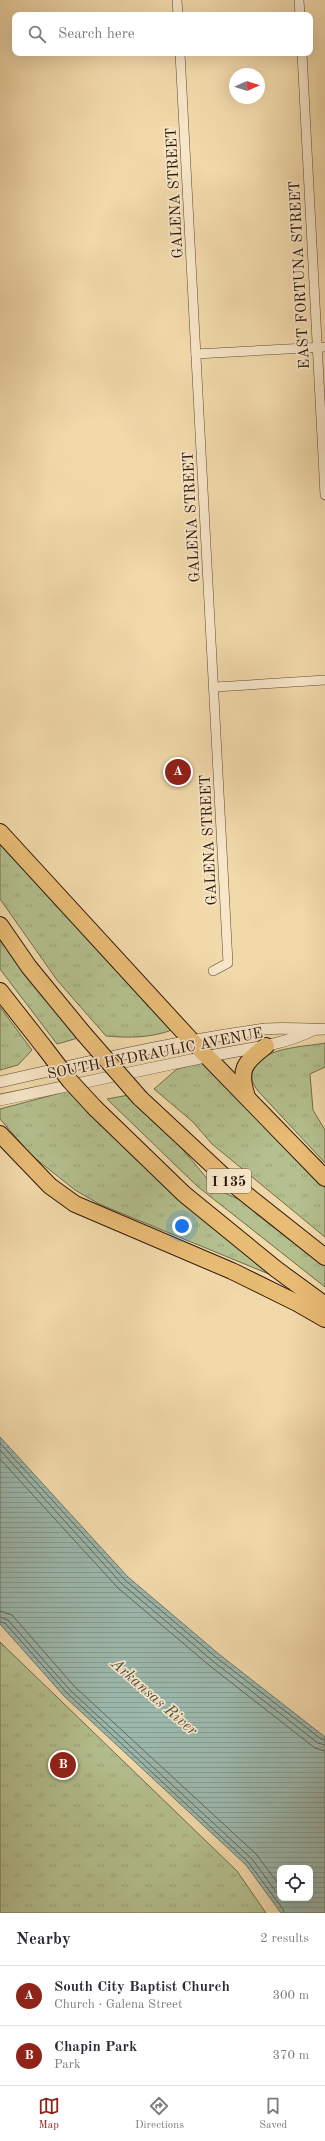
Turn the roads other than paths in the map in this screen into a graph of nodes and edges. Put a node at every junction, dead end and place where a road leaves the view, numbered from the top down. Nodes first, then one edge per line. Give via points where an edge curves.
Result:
1 (177, 0) edge
2 (299, 0) edge
3 (178, 12) edge
4 (300, 12) edge
5 (180, 56) edge
6 (302, 56) edge
7 (321, 347) edge
8 (196, 354) junction
9 (325, 495) edge
10 (325, 680) edge
11 (214, 687) junction
12 (0, 832) edge
13 (0, 925) edge
14 (213, 971) dead end
15 (0, 991) edge
16 (325, 1029) edge
17 (314, 1030) junction
18 (190, 1039) junction
19 (266, 1046) junction
20 (207, 1056) junction
21 (0, 1082) edge
22 (247, 1098) junction
23 (0, 1100) edge
24 (0, 1134) edge
25 (325, 1178) edge
26 (325, 1257) edge
27 (325, 1305) edge
28 (325, 1319) edge

1 - 3 street
2 - 4 street
5 - 8 street, GALENA STREET
6 - 7 street, EAST FORTUNA STREET
7 - 8 street
7 - 9 street, EAST FORTUNA STREET
8 - 11 street, GALENA STREET
10 - 11 street
11 - 14 street, GALENA STREET via 228,963
12 - 18 highway
13 - 26 highway, I 135, bridge via 29,967 140,1098 228,1180
15 - 27 highway, I 135, bridge via 95,1108 184,1194 276,1269
16 - 17 street, SOUTH HYDRAULIC AVENUE
17 - 18 street, SOUTH HYDRAULIC AVENUE via 290,1027
17 - 19 street, SOUTH HYDRAULIC AVENUE via 293,1040
18 - 20 highway
18 - 21 street, SOUTH HYDRAULIC AVENUE
19 - 20 street, SOUTH HYDRAULIC AVENUE
19 - 22 highway via 250,1059 244,1068 242,1081
20 - 22 highway
20 - 23 street, SOUTH HYDRAULIC AVENUE
22 - 25 highway
24 - 28 highway via 50,1186 75,1204 232,1271

